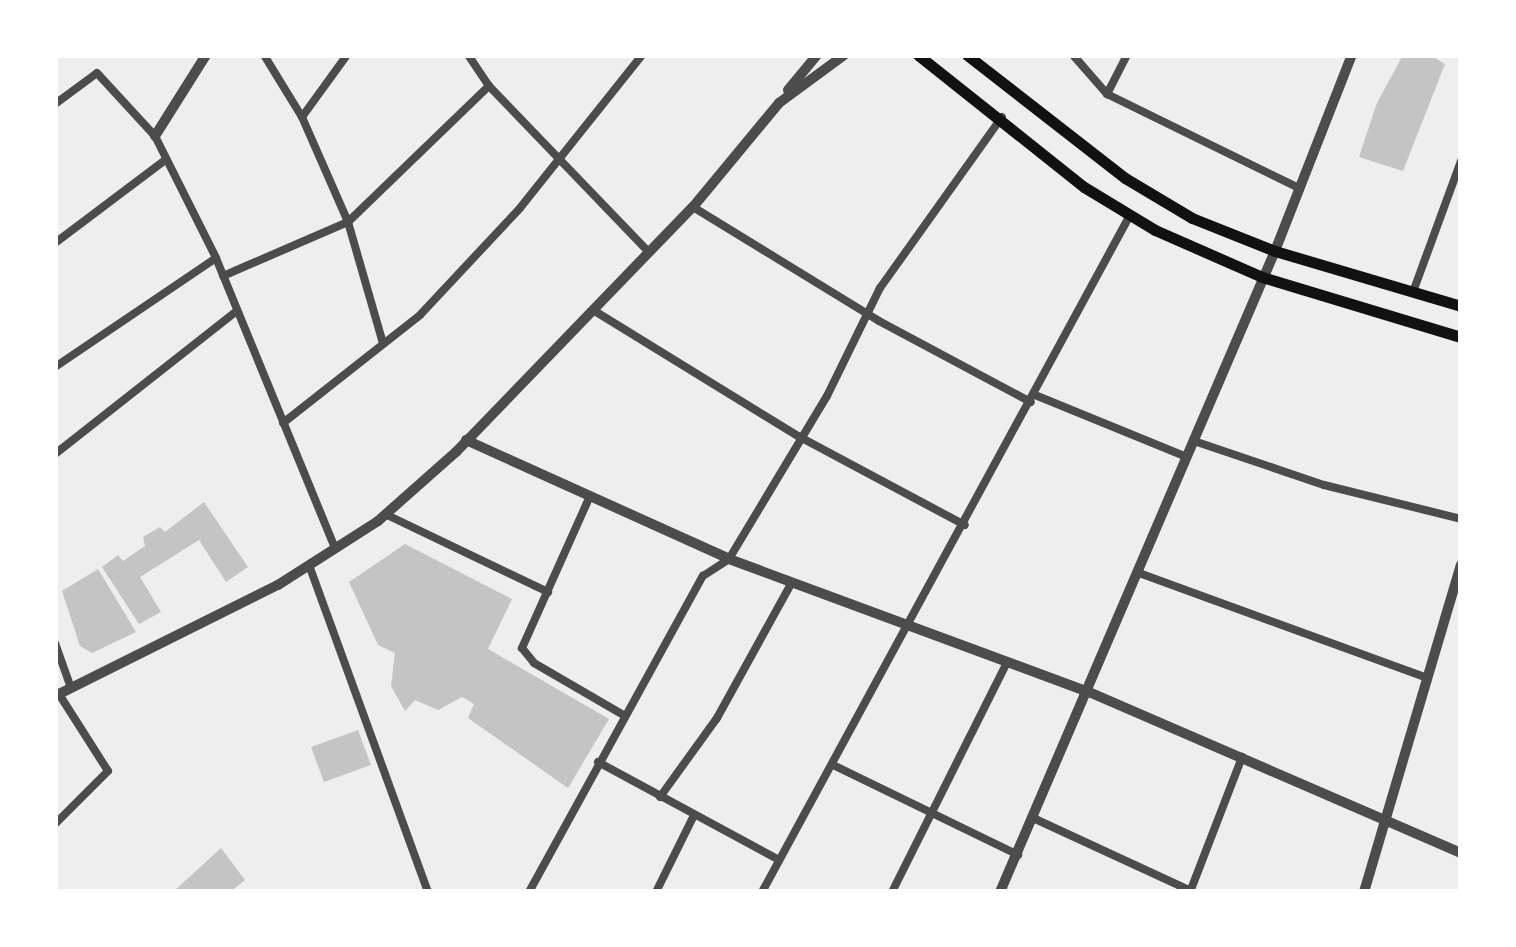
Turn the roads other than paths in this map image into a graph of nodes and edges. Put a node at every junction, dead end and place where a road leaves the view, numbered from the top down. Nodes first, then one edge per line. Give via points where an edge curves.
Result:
1 (206, 55) edge
2 (264, 55) edge
3 (347, 55) edge
4 (468, 55) edge
5 (642, 55) edge
6 (817, 55) edge
7 (844, 55) edge
8 (918, 55) edge
9 (967, 55) edge
10 (1073, 55) edge
11 (1127, 55) edge
12 (1352, 55) edge
13 (490, 86) junction
14 (1107, 94) junction
15 (779, 103) junction
16 (55, 104) edge
17 (1002, 116) junction
18 (302, 117) junction
19 (155, 136) junction
20 (165, 160) junction
21 (1461, 161) edge
22 (556, 162) junction
23 (1299, 188) junction
24 (693, 207) junction
25 (1130, 217) junction
26 (348, 222) junction
27 (55, 243) edge
28 (1276, 250) junction
29 (649, 252) junction
30 (216, 258) junction
31 (223, 276) junction
32 (1262, 277) junction
33 (1414, 292) junction
34 (1461, 306) edge
35 (237, 310) junction
36 (593, 310) junction
37 (867, 312) junction
38 (1461, 336) edge
39 (383, 343) junction
40 (55, 367) edge
41 (1033, 398) junction
42 (283, 423) junction
43 (798, 436) junction
44 (466, 440) junction
45 (1194, 442) junction
46 (55, 454) edge
47 (1187, 457) junction
48 (590, 496) junction
49 (385, 514) junction
50 (1461, 520) edge
51 (965, 524) junction
52 (335, 548) junction
53 (728, 559) junction
54 (309, 564) junction
55 (1461, 565) edge
56 (1139, 573) junction
57 (790, 584) junction
58 (548, 592) junction
59 (910, 628) junction
60 (55, 642) edge
61 (1008, 662) junction
62 (1428, 678) junction
63 (71, 688) junction
64 (1089, 692) junction
65 (57, 695) edge
66 (624, 716) junction
67 (1242, 757) junction
68 (598, 762) junction
69 (832, 765) junction
70 (660, 797) junction
71 (934, 810) junction
72 (694, 815) junction
73 (1034, 818) junction
74 (1385, 820) junction
75 (55, 824) edge
76 (1461, 853) edge
77 (1018, 854) junction
78 (779, 860) junction
79 (1190, 891) edge
80 (428, 892) edge
81 (529, 892) edge
82 (656, 892) edge
83 (762, 892) edge
84 (892, 892) edge
85 (1000, 892) edge
86 (1364, 892) edge

1 - 19 street
2 - 18 street
3 - 18 street
4 - 13 street
5 - 22 street
6 - 15 street
7 - 15 street
8 - 17 main road
9 - 28 main road via 1125,178 1192,218
10 - 14 street
11 - 14 street
12 - 23 street
13 - 22 street
13 - 26 street
14 - 23 street
15 - 24 street
16 - 19 street via 97,73
17 - 25 main road via 1055,165
17 - 37 street
18 - 26 street
19 - 20 street
20 - 27 street
20 - 30 street
21 - 33 street
22 - 29 street
22 - 39 street via 420,314
23 - 28 street
24 - 29 street
24 - 37 street
25 - 32 main road
25 - 41 street
26 - 31 street
26 - 39 street
28 - 32 street
28 - 33 main road
29 - 36 street
30 - 31 street
30 - 40 street
31 - 35 street
32 - 38 main road
32 - 45 street
33 - 34 main road
35 - 42 street
35 - 46 street
36 - 43 street
36 - 44 street
37 - 41 street
37 - 43 street via 827,396
39 - 42 street
41 - 47 street
41 - 51 street
42 - 52 street
43 - 51 street
43 - 53 street
44 - 48 street
44 - 49 street
45 - 47 street
45 - 50 street
47 - 56 street
48 - 53 street
48 - 58 street
49 - 52 street
49 - 58 street
51 - 59 street
52 - 54 street
53 - 57 street
53 - 66 street via 703,576
54 - 63 street
54 - 80 street
55 - 62 street
56 - 62 street
56 - 64 street
57 - 59 street
57 - 70 street via 717,718
58 - 66 street via 523,640 526,657
59 - 61 street
59 - 69 street
60 - 63 street
61 - 64 street
61 - 71 street
62 - 74 street
63 - 65 street
64 - 67 street
64 - 73 street
65 - 75 street via 108,770
66 - 68 street
67 - 74 street
67 - 79 street
68 - 70 street
68 - 81 street
69 - 71 street
69 - 78 street
70 - 72 street
71 - 77 street
71 - 84 street
72 - 78 street
72 - 82 street
73 - 77 street
73 - 79 street
74 - 76 street
74 - 86 street
77 - 85 street
78 - 83 street

